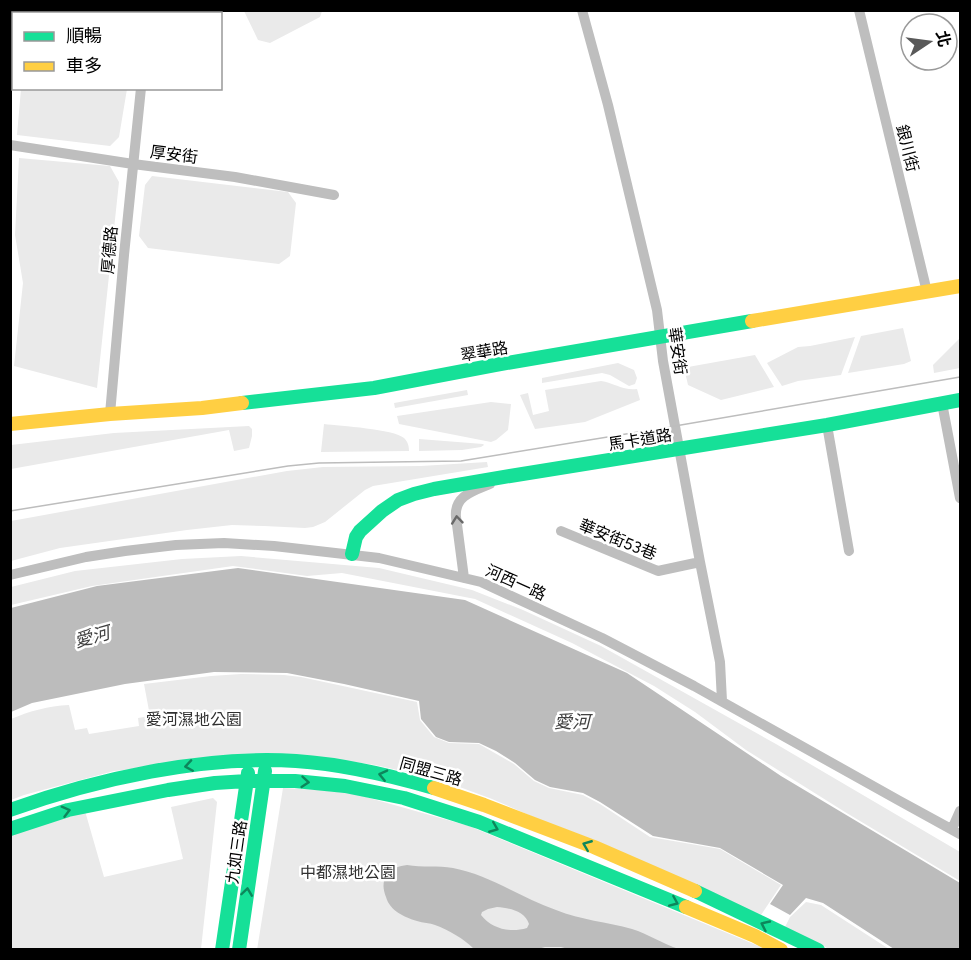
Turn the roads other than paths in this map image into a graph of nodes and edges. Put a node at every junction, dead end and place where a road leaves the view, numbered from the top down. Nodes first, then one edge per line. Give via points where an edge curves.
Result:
1 (582, 10) edge
2 (859, 10) edge
3 (141, 90) edge
4 (10, 145) edge
5 (133, 164) junction
6 (334, 195) dead end
7 (960, 285) edge
8 (927, 292) junction
9 (660, 337) junction
10 (960, 400) edge
11 (942, 403) junction
12 (110, 414) junction
13 (10, 424) edge
14 (827, 425) junction
15 (679, 450) junction
16 (510, 476) junction
17 (960, 498) edge
18 (561, 531) dead end
19 (849, 551) dead end
20 (352, 554) junction
21 (700, 562) junction
22 (10, 575) edge
23 (464, 578) junction
24 (722, 701) junction
25 (266, 760) junction
26 (250, 761) junction
27 (124, 778) junction
28 (247, 781) junction
29 (263, 781) junction
30 (127, 798) junction
31 (10, 810) edge
32 (960, 811) edge
33 (10, 830) edge
34 (956, 832) edge
35 (222, 950) edge
36 (239, 950) edge
37 (781, 950) edge
38 (818, 950) edge

1 - 9 street, 華安街 via 648,270
2 - 8 street, 銀川街
3 - 5 street, 厚德路
4 - 5 street, 厚安街
5 - 6 street, 厚安街
5 - 12 street, 厚德路
7 - 8 street, 翠華路
8 - 9 street, 翠華路
9 - 12 street, 翠華路 via 374,388 202,408
9 - 15 street, 華安街
10 - 11 street, 馬卡道路
11 - 14 street, 馬卡道路
11 - 17 street
12 - 13 street, 翠華路
14 - 15 street, 馬卡道路
14 - 19 street
15 - 16 street, 馬卡道路
15 - 21 street, 華安街
16 - 20 street, 馬卡道路 via 434,489 398,500 360,531
23 -> 16 street via 457,504 467,494
18 - 21 street, 華安街53巷 via 658,572
20 - 22 street, 河西一路 via 252,544 176,545 86,557
20 - 23 street, 河西一路
21 - 24 street, 華安街 via 720,662
23 - 24 street, 河西一路 via 481,582 602,638
24 - 34 street, 河西一路
25 - 26 street, 同盟三路
25 - 29 street, 九如三路
38 -> 25 street, 同盟三路 via 624,860 481,803 411,781 346,767
26 -> 27 street, 同盟三路 via 214,762
26 - 28 street, 九如三路
27 - 30 street
27 - 31 street, 同盟三路
28 - 29 street, 同盟三路
28 - 30 street, 同盟三路
28 - 35 street, 九如三路
36 -> 29 street, 九如三路
29 -> 37 street, 同盟三路 via 345,786 404,798 479,822
33 -> 30 street, 同盟三路 via 68,810
32 - 34 street

